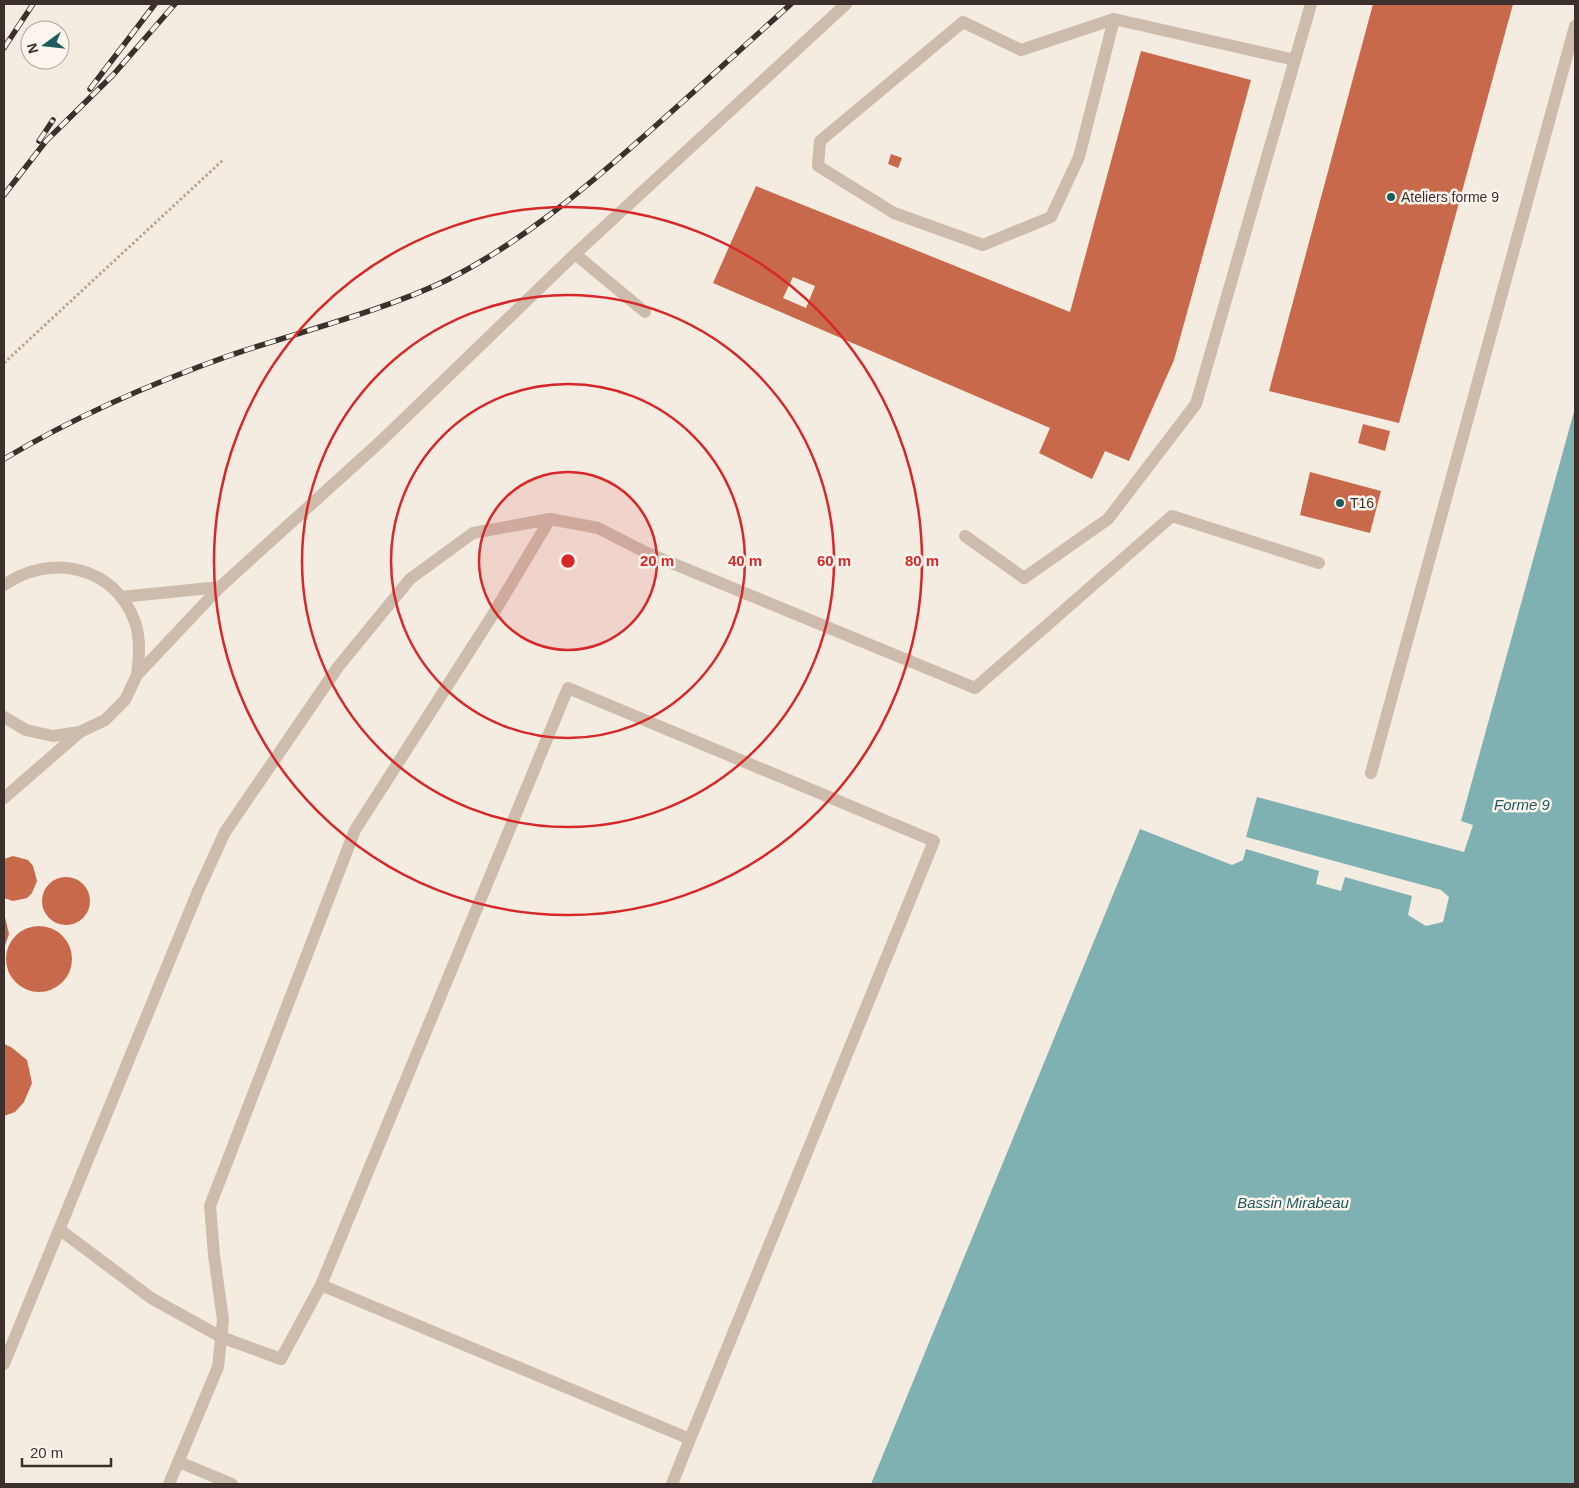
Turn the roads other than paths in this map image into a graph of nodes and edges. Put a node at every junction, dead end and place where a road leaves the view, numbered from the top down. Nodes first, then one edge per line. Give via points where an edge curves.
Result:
1 (846, 4) edge
2 (1311, 4) edge
3 (1114, 19) junction
4 (1575, 26) edge
5 (1295, 60) junction
6 (575, 254) junction
7 (645, 312) dead end
8 (550, 519) junction
9 (965, 536) dead end
10 (1319, 563) dead end
11 (4, 585) edge
12 (220, 587) junction
13 (121, 597) junction
14 (137, 675) junction
15 (4, 717) edge
16 (80, 732) junction
17 (1371, 773) dead end
18 (4, 798) edge
19 (59, 1229) junction
20 (321, 1284) junction
21 (221, 1337) junction
22 (4, 1364) edge
23 (690, 1439) junction
24 (179, 1462) junction
25 (169, 1484) edge
26 (232, 1484) edge
27 (672, 1484) edge

1 - 6 lane
2 - 5 lane
3 - 3 lane via 1079,157 1050,217 983,246 894,213 818,166 820,140 963,22 1021,50
3 - 5 lane
4 - 17 lane
5 - 9 lane via 1196,404 1108,519 1024,578
6 - 7 lane
6 - 12 lane via 380,442
8 - 10 lane via 598,528 646,552 974,688 1172,516
8 - 19 lane via 473,533 410,580 338,667 225,832
8 - 21 lane via 355,830 210,1206 223,1320
11 - 13 lane via 18,575 45,567 74,568 100,578
12 - 13 lane
12 - 14 lane
13 - 14 lane via 135,621 140,648
14 - 16 lane via 125,700 105,720
15 - 16 lane via 26,730 53,736
16 - 18 lane
19 - 21 lane via 151,1298
19 - 22 lane
20 - 21 lane via 281,1359
20 - 23 lane
20 - 23 lane via 568,688 934,841
21 - 24 lane via 218,1367
23 - 27 lane
24 - 25 lane
24 - 26 lane

